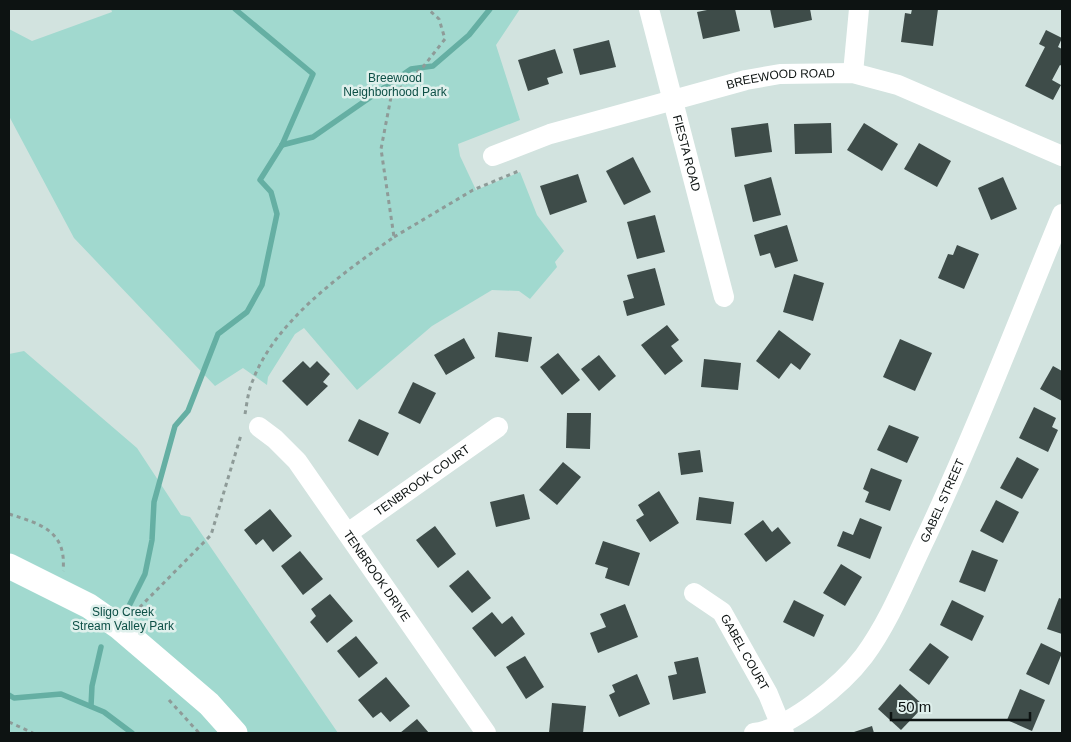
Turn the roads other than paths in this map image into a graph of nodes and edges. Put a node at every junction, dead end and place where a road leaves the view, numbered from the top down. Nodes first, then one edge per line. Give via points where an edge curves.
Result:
1 (649, 9) edge
2 (859, 9) edge
3 (854, 73) junction
4 (673, 99) junction
5 (493, 156) dead end
6 (1062, 156) edge
7 (1062, 214) edge
8 (724, 298) dead end
9 (249, 422) road end
10 (498, 427) dead end
11 (348, 533) junction
12 (9, 566) edge
13 (694, 593) dead end
14 (782, 728) edge
15 (236, 733) edge
16 (486, 733) edge
17 (754, 733) edge

1 - 4 street, FIESTA ROAD
2 - 3 street
3 - 4 street, BREEWOOD ROAD via 780,74
3 - 6 street, BREEWOOD ROAD via 898,85
4 - 5 street, BREEWOOD ROAD via 550,134
4 - 8 street, FIESTA ROAD
7 - 14 street, GABEL STREET via 945,496 883,628 862,658 830,691
9 - 11 street, TENBROOK DRIVE via 275,439 296,461
10 - 11 street, TENBROOK COURT
11 - 16 street, TENBROOK DRIVE
12 - 15 street via 89,606 119,627 210,704
13 - 14 street, GABEL COURT via 722,612 768,694
14 - 17 street, GABEL STREET

